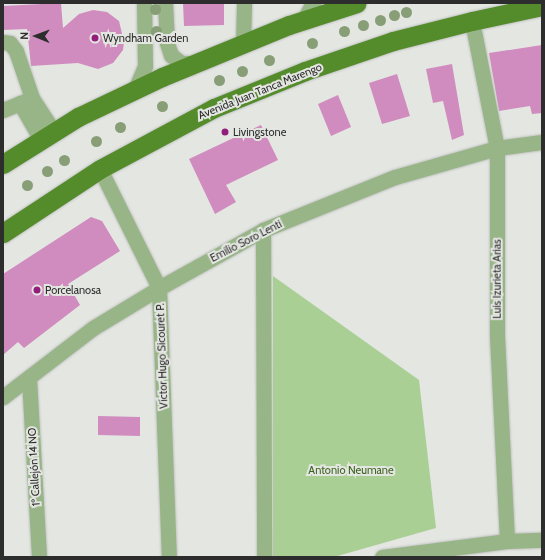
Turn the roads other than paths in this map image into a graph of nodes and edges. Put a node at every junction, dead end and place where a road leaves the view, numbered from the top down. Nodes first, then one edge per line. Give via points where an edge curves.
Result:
1 (144, 3) edge
2 (165, 3) edge
3 (244, 3) edge
4 (313, 3) edge
5 (352, 4) edge
6 (542, 6) edge
7 (302, 21) junction
8 (472, 21) junction
9 (3, 42) edge
10 (243, 45) junction
11 (196, 63) junction
12 (130, 92) junction
13 (26, 100) junction
14 (3, 110) edge
15 (47, 136) junction
16 (542, 142) edge
17 (497, 148) junction
18 (5, 160) edge
19 (100, 169) junction
20 (263, 230) junction
21 (3, 233) edge
22 (159, 288) junction
23 (29, 378) junction
24 (3, 397) edge
25 (542, 540) edge
26 (507, 541) junction
27 (39, 557) edge
28 (169, 557) edge
29 (264, 557) edge
30 (382, 557) edge

1 - 12 street via 145,66 137,85
2 - 11 street via 167,43 172,55 181,63
3 - 10 street
4 - 7 street
5 - 7 main road
6 - 8 main road, Avenida Juan Tanca Marengo
7 - 10 main road
8 - 17 street, Luis Izurieta Arias
8 - 19 main road, Avenida Juan Tanca Marengo via 393,41 305,70 214,108
9 - 13 street via 10,43 16,50
10 - 11 main road
11 - 12 main road
12 - 15 main road via 78,117
13 - 14 street
13 - 15 street
15 - 18 main road
16 - 17 street, Emilio Soro Lenti
17 - 20 street, Emilio Soro Lenti via 394,176
17 - 26 street, Luis Izurieta Arias via 498,336
19 - 21 main road, Avenida Juan Tanca Marengo
19 - 22 street, Víctor Hugo Sicouret P. via 154,273
20 - 22 street, Emilio Soro Lenti
20 - 29 street
22 - 23 street, Emilio Soro Lenti via 93,328
22 - 28 street, Víctor Hugo Sicouret P.
23 - 24 street, Emilio Soro Lenti
23 - 27 street, 1º Callejón 14 NO
25 - 26 street
26 - 30 street

